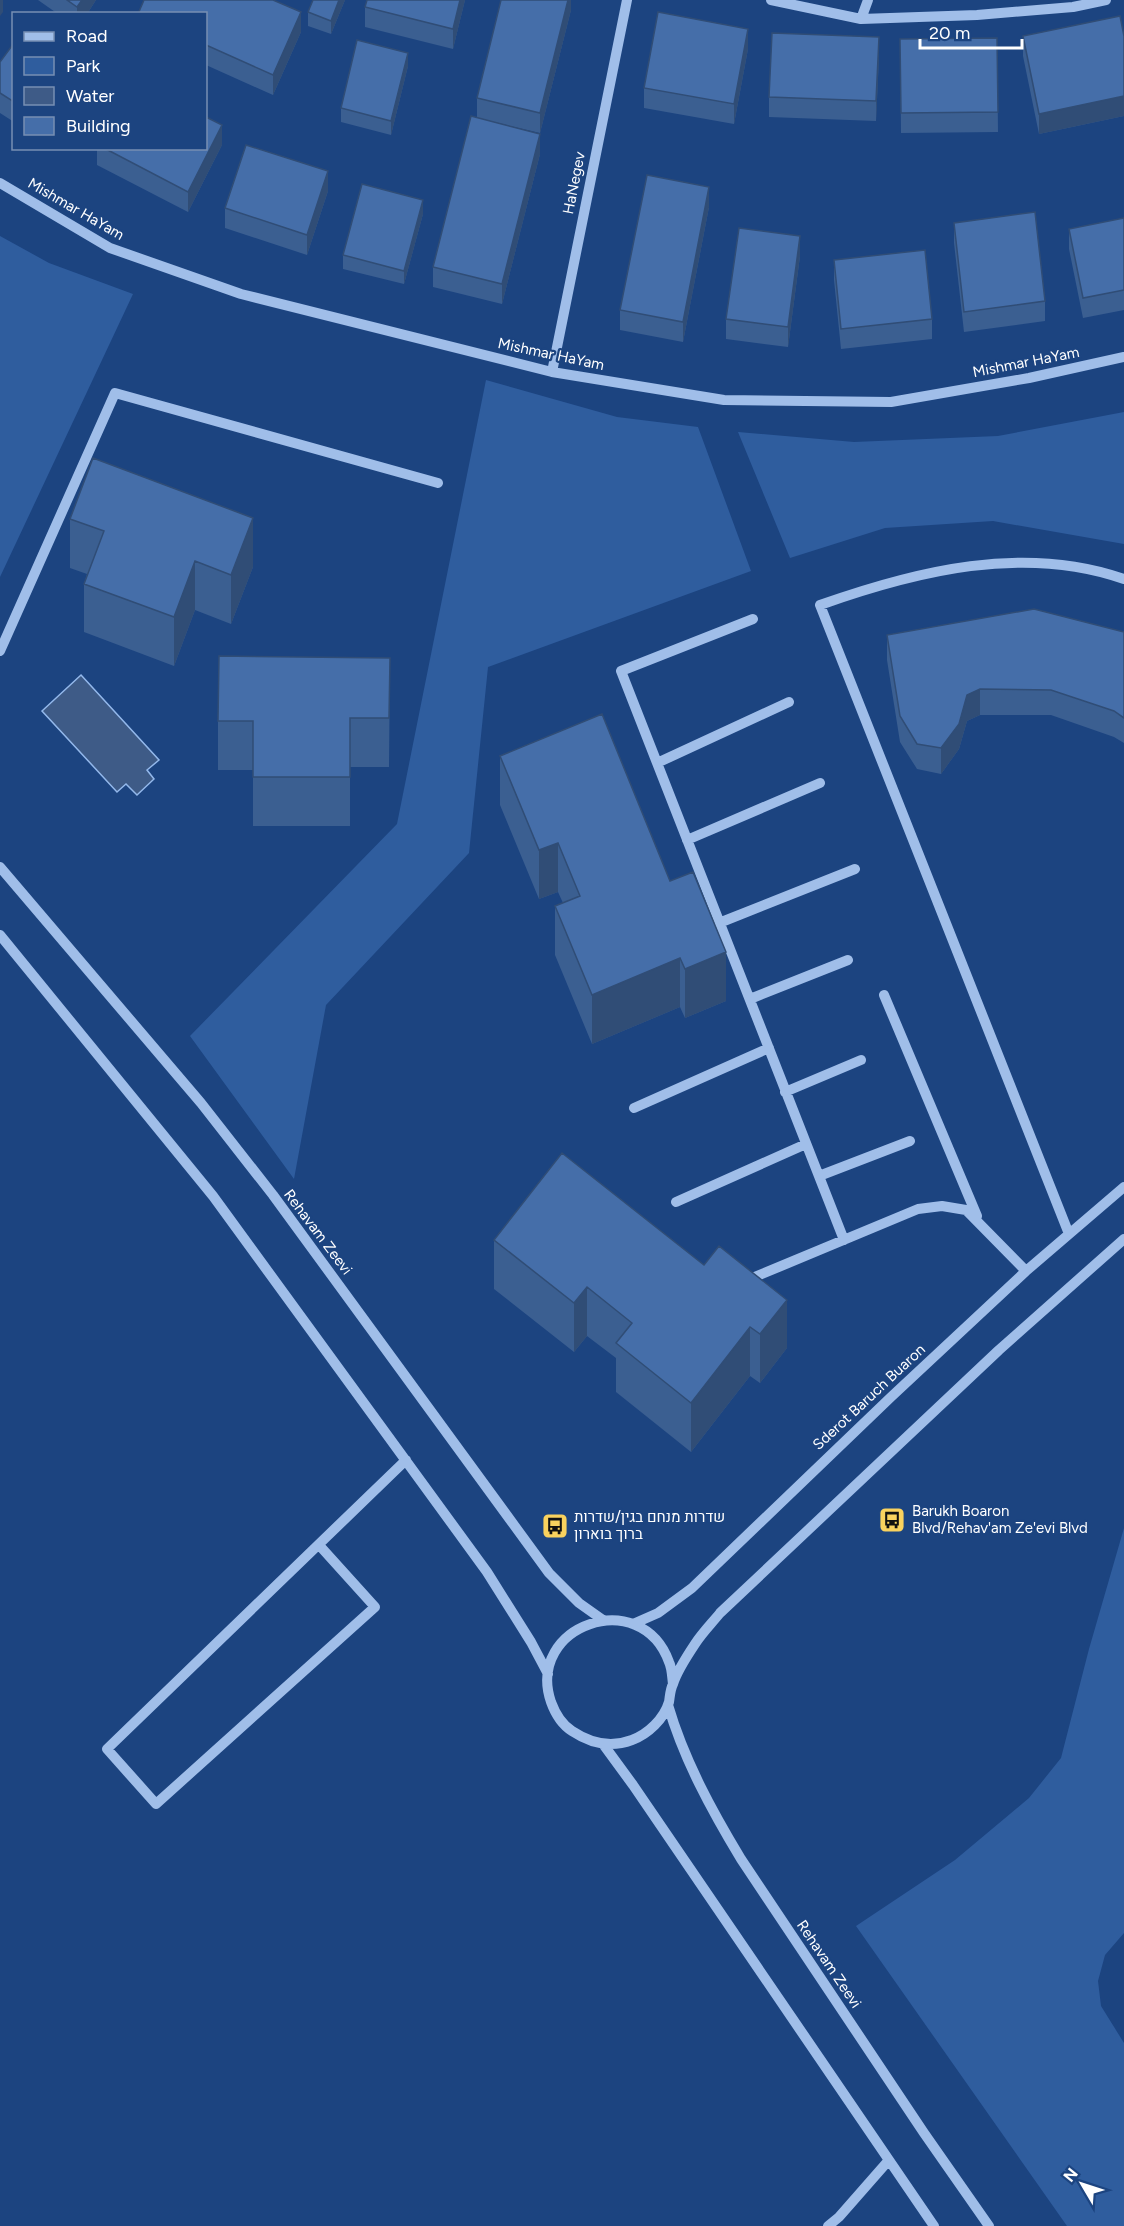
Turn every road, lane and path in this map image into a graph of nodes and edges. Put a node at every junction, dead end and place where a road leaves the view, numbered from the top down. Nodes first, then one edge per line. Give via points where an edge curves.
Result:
1 (627, 0) edge
2 (771, 0) edge
3 (868, 0) edge
4 (1106, 0) edge
5 (861, 19) junction
6 (0, 183) edge
7 (1124, 357) edge
8 (552, 372) junction
9 (438, 483) dead end
10 (1124, 579) edge
11 (753, 619) dead end
12 (0, 651) edge
13 (789, 702) dead end
14 (657, 763) junction
15 (820, 783) dead end
16 (687, 840) junction
17 (0, 867) edge
18 (855, 869) dead end
19 (719, 923) junction
20 (0, 935) edge
21 (848, 960) dead end
22 (884, 995) dead end
23 (750, 999) junction
24 (769, 1048) junction
25 (861, 1060) dead end
26 (786, 1092) junction
27 (634, 1108) dead end
28 (910, 1141) dead end
29 (806, 1144) junction
30 (819, 1176) junction
31 (1124, 1187) edge
32 (676, 1202) dead end
33 (979, 1221) junction
34 (1069, 1234) junction
35 (1124, 1239) edge
36 (844, 1240) junction
37 (1026, 1271) junction
38 (731, 1287) edge
39 (406, 1460) junction
40 (319, 1545) junction
41 (603, 1620) junction
42 (633, 1624) junction
43 (548, 1674) junction
44 (673, 1684) junction
45 (668, 1705) junction
46 (603, 1744) junction
47 (889, 2160) junction
48 (828, 2226) edge
49 (934, 2226) edge
50 (989, 2226) edge

1 - 8 street, HaNegev
2 - 5 street
3 - 5 street
4 - 5 street via 1073,7 977,15
6 - 8 street, Mishmar HaYam via 110,248 230,290
7 - 8 street, Mishmar HaYam via 891,402 724,400
9 - 12 street via 115,393
10 - 34 street via 1067,565 1009,561 875,586 820,605
11 - 14 street via 621,671
13 - 14 street
14 - 16 street
15 - 16 street
16 - 19 street
17 - 41 street, Rehavam Zeevi via 273,1195 549,1573
18 - 19 street
19 - 23 street
20 - 39 street via 213,1196
21 - 23 street
22 - 33 street
23 - 24 street
24 - 26 street
24 - 27 street
25 - 26 street
26 - 29 street
28 - 30 street
29 - 30 street
29 - 32 street
30 - 36 street
31 - 34 street, Sderot Baruch Buaron
33 - 36 street via 966,1210 942,1206 918,1209
33 - 37 street
34 - 37 street, Sderot Baruch Buaron
35 - 44 street via 999,1350 720,1612 695,1644
36 - 38 street
37 - 42 street, Sderot Baruch Buaron via 692,1588 658,1613
39 - 40 street
39 - 43 street via 487,1572
40 - 40 street via 107,1749 156,1804 375,1607
41 - 42 street
41 - 43 street via 582,1626 565,1639 553,1655
42 - 44 street via 660,1643 670,1663
43 - 46 street via 555,1713 567,1728 584,1739
44 - 45 street
45 - 46 street via 657,1724 641,1736
45 - 50 street, Rehavam Zeevi via 694,1773 736,1850
46 - 47 street
47 - 48 street
47 - 49 street

